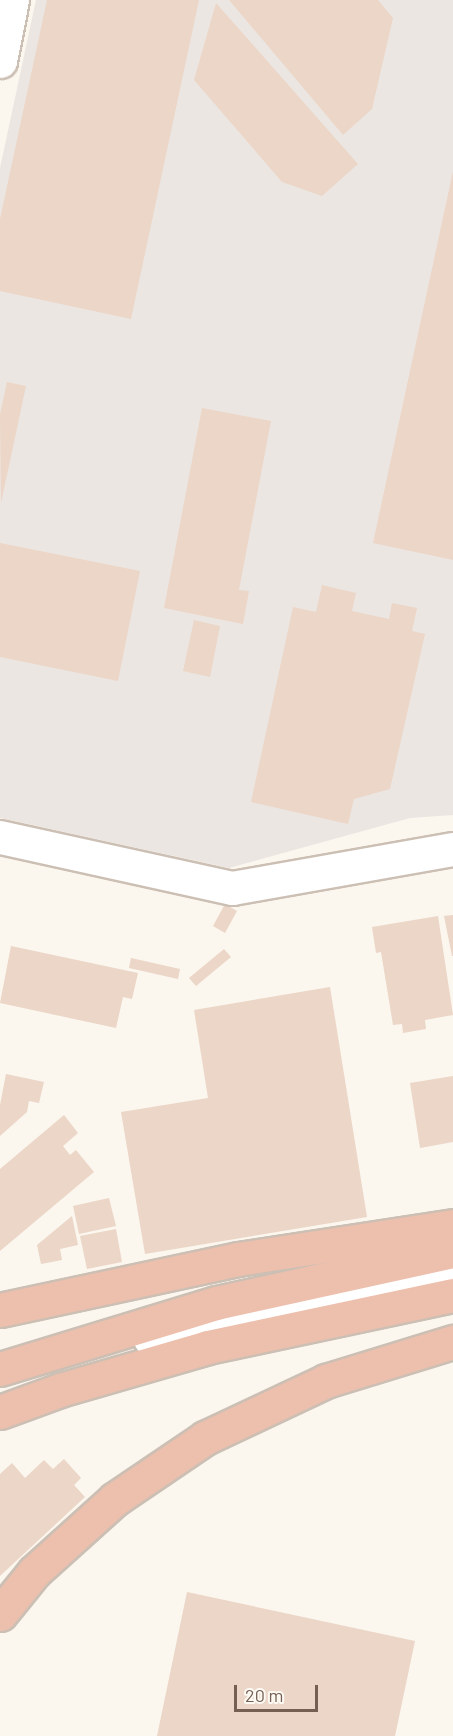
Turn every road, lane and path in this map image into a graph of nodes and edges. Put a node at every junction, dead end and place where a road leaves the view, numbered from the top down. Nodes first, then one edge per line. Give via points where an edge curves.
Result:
1 (12, 0) edge
2 (0, 61) edge
3 (0, 837) edge
4 (453, 849) edge
5 (453, 1226) edge
6 (453, 1251) edge
7 (453, 1276) edge
8 (453, 1294) edge
9 (0, 1310) edge
10 (453, 1342) edge
11 (0, 1369) edge
12 (0, 1387) edge
13 (0, 1412) edge
14 (70, 1539) junction
15 (0, 1614) edge
16 (0, 1637) edge

1 - 2 street
3 - 4 street via 232,888
5 - 9 highway via 238,1258
6 - 11 highway via 216,1303
7 - 12 street via 213,1322 56,1365
8 - 13 highway via 208,1347 60,1389
10 - 14 highway via 327,1381 260,1409 159,1467
14 - 15 highway via 34,1572
14 - 16 highway via 38,1575

